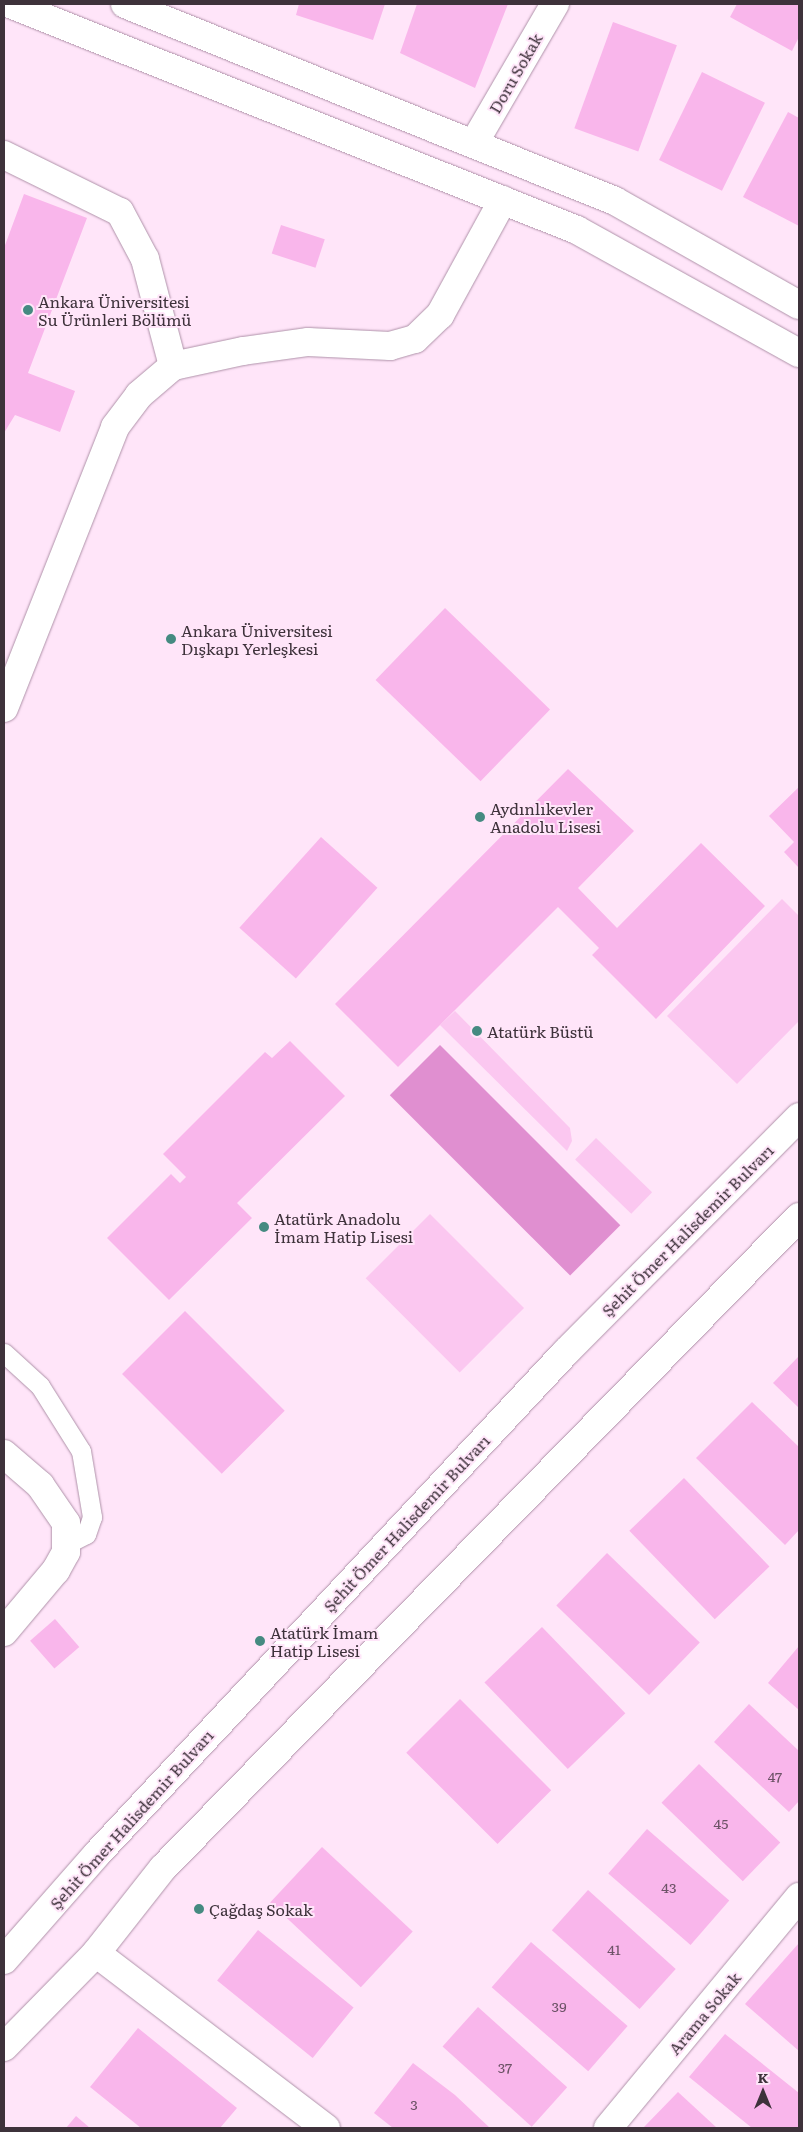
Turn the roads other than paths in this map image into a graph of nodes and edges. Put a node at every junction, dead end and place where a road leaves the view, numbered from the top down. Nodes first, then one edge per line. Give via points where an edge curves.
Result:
1 (10, 4) edge
2 (555, 4) edge
3 (136, 6) edge
4 (474, 142) junction
5 (4, 155) edge
6 (503, 200) junction
7 (799, 305) edge
8 (799, 353) edge
9 (173, 366) junction
10 (4, 708) edge
11 (799, 1117) edge
12 (799, 1217) edge
13 (4, 1354) edge
14 (4, 1454) edge
15 (66, 1544) junction
16 (4, 1632) edge
17 (97, 1854) junction
18 (799, 1898) edge
19 (4, 1938) edge
20 (96, 1953) junction
21 (4, 1960) edge
22 (4, 2047) edge
23 (326, 2128) edge
24 (608, 2128) edge

1 - 6 main road
2 - 4 main road, Doru Sokak
3 - 4 main road
4 - 7 main road via 615,201
5 - 9 main road via 120,212 145,258
6 - 8 main road via 603,243
6 - 9 main road via 440,314 415,339 390,346 308,342
9 - 10 main road via 139,395 115,427
11 - 17 main road, Şehit Ömer Halisdemir Bulvarı via 566,1352
12 - 20 main road via 163,1868
13 - 15 lane via 40,1386 81,1451 92,1517 86,1534
14 - 15 main road via 40,1485 66,1523
15 - 16 main road via 56,1570
17 - 19 main road via 28,1911
17 - 21 main road, Şehit Ömer Halisdemir Bulvarı
18 - 24 main road, Arama Sokak
20 - 22 main road
20 - 23 main road

